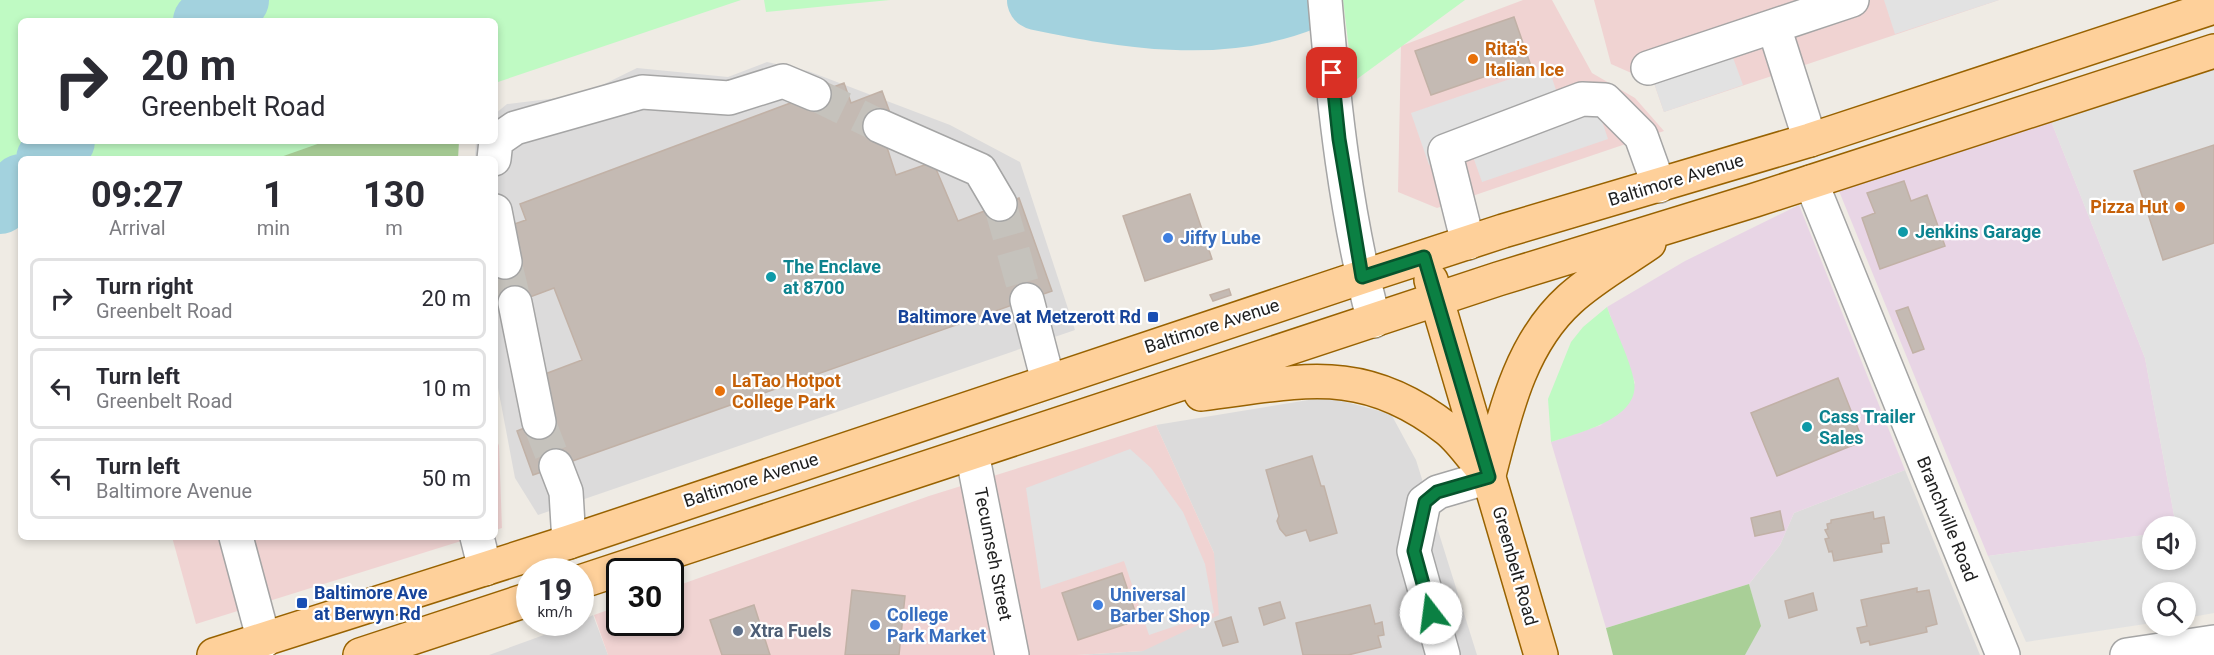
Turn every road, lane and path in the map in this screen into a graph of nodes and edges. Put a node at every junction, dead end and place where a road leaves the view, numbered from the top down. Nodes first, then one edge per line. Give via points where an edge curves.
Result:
1 (1325, 0) edge
2 (1852, 0) edge
3 (2210, 7) edge
4 (1774, 27) junction
5 (2214, 51) edge
6 (1648, 68) dead end
7 (814, 94) tunnel mouth
8 (880, 126) tunnel mouth
9 (498, 140) edge
10 (1810, 140) junction
11 (1811, 182) junction
12 (1659, 186) junction
13 (1000, 204) tunnel mouth
14 (498, 226) edge
15 (1673, 226) junction
16 (1468, 243) junction
17 (1424, 257) junction
18 (505, 262) tunnel mouth
19 (1362, 277) junction
20 (1027, 300) tunnel mouth
21 (1437, 300) junction
22 (515, 303) tunnel mouth
23 (1374, 321) junction
24 (1048, 381) junction
25 (1128, 403) junction
26 (540, 422) tunnel mouth
27 (972, 453) junction
28 (556, 466) tunnel mouth
29 (1489, 477) junction
30 (241, 540) edge
31 (478, 540) edge
32 (569, 542) junction
33 (485, 569) junction
34 (594, 577) edge
35 (516, 604) edge
36 (264, 641) junction
37 (2214, 642) edge
38 (214, 655) edge
39 (360, 655) edge
40 (1012, 655) edge
41 (1443, 655) edge
42 (1541, 655) edge
43 (2003, 655) edge
44 (2127, 655) edge

1 - 19 street via 1339,139
2 - 4 street
3 - 10 main road, Baltimore Avenue
4 - 6 street
4 - 10 street
5 - 11 main road
7 - 9 street via 783,81 729,98 642,92 515,128
8 - 13 street via 980,170
10 - 12 main road, Baltimore Avenue
11 - 15 main road
11 - 43 street, Branchville Road
12 - 16 main road, Baltimore Avenue
12 - 16 street via 1641,136 1605,100 1582,99 1445,151
14 - 18 street
15 - 21 main road
15 - 29 main road via 1570,299 1544,329 1521,366
16 - 17 main road, Baltimore Avenue
17 - 19 main road, Baltimore Avenue
17 - 21 main road, Greenbelt Road
19 - 23 street
19 - 24 main road, Baltimore Avenue
20 - 24 street
21 - 23 main road
21 - 29 main road, Greenbelt Road
22 - 26 street
23 - 25 main road
24 - 32 main road, Baltimore Avenue
25 - 27 main road
25 - 29 main road via 1314,380 1358,384 1387,392 1448,431
27 - 34 main road
27 - 40 street, Tecumseh Street
28 - 32 street via 566,492
29 - 41 street via 1437,492 1425,502 1414,551
29 - 42 main road, Greenbelt Road
30 - 36 street
31 - 33 street
32 - 33 main road, Baltimore Avenue
33 - 36 main road, Baltimore Avenue
35 - 39 main road
36 - 38 main road, Baltimore Avenue
37 - 44 street

